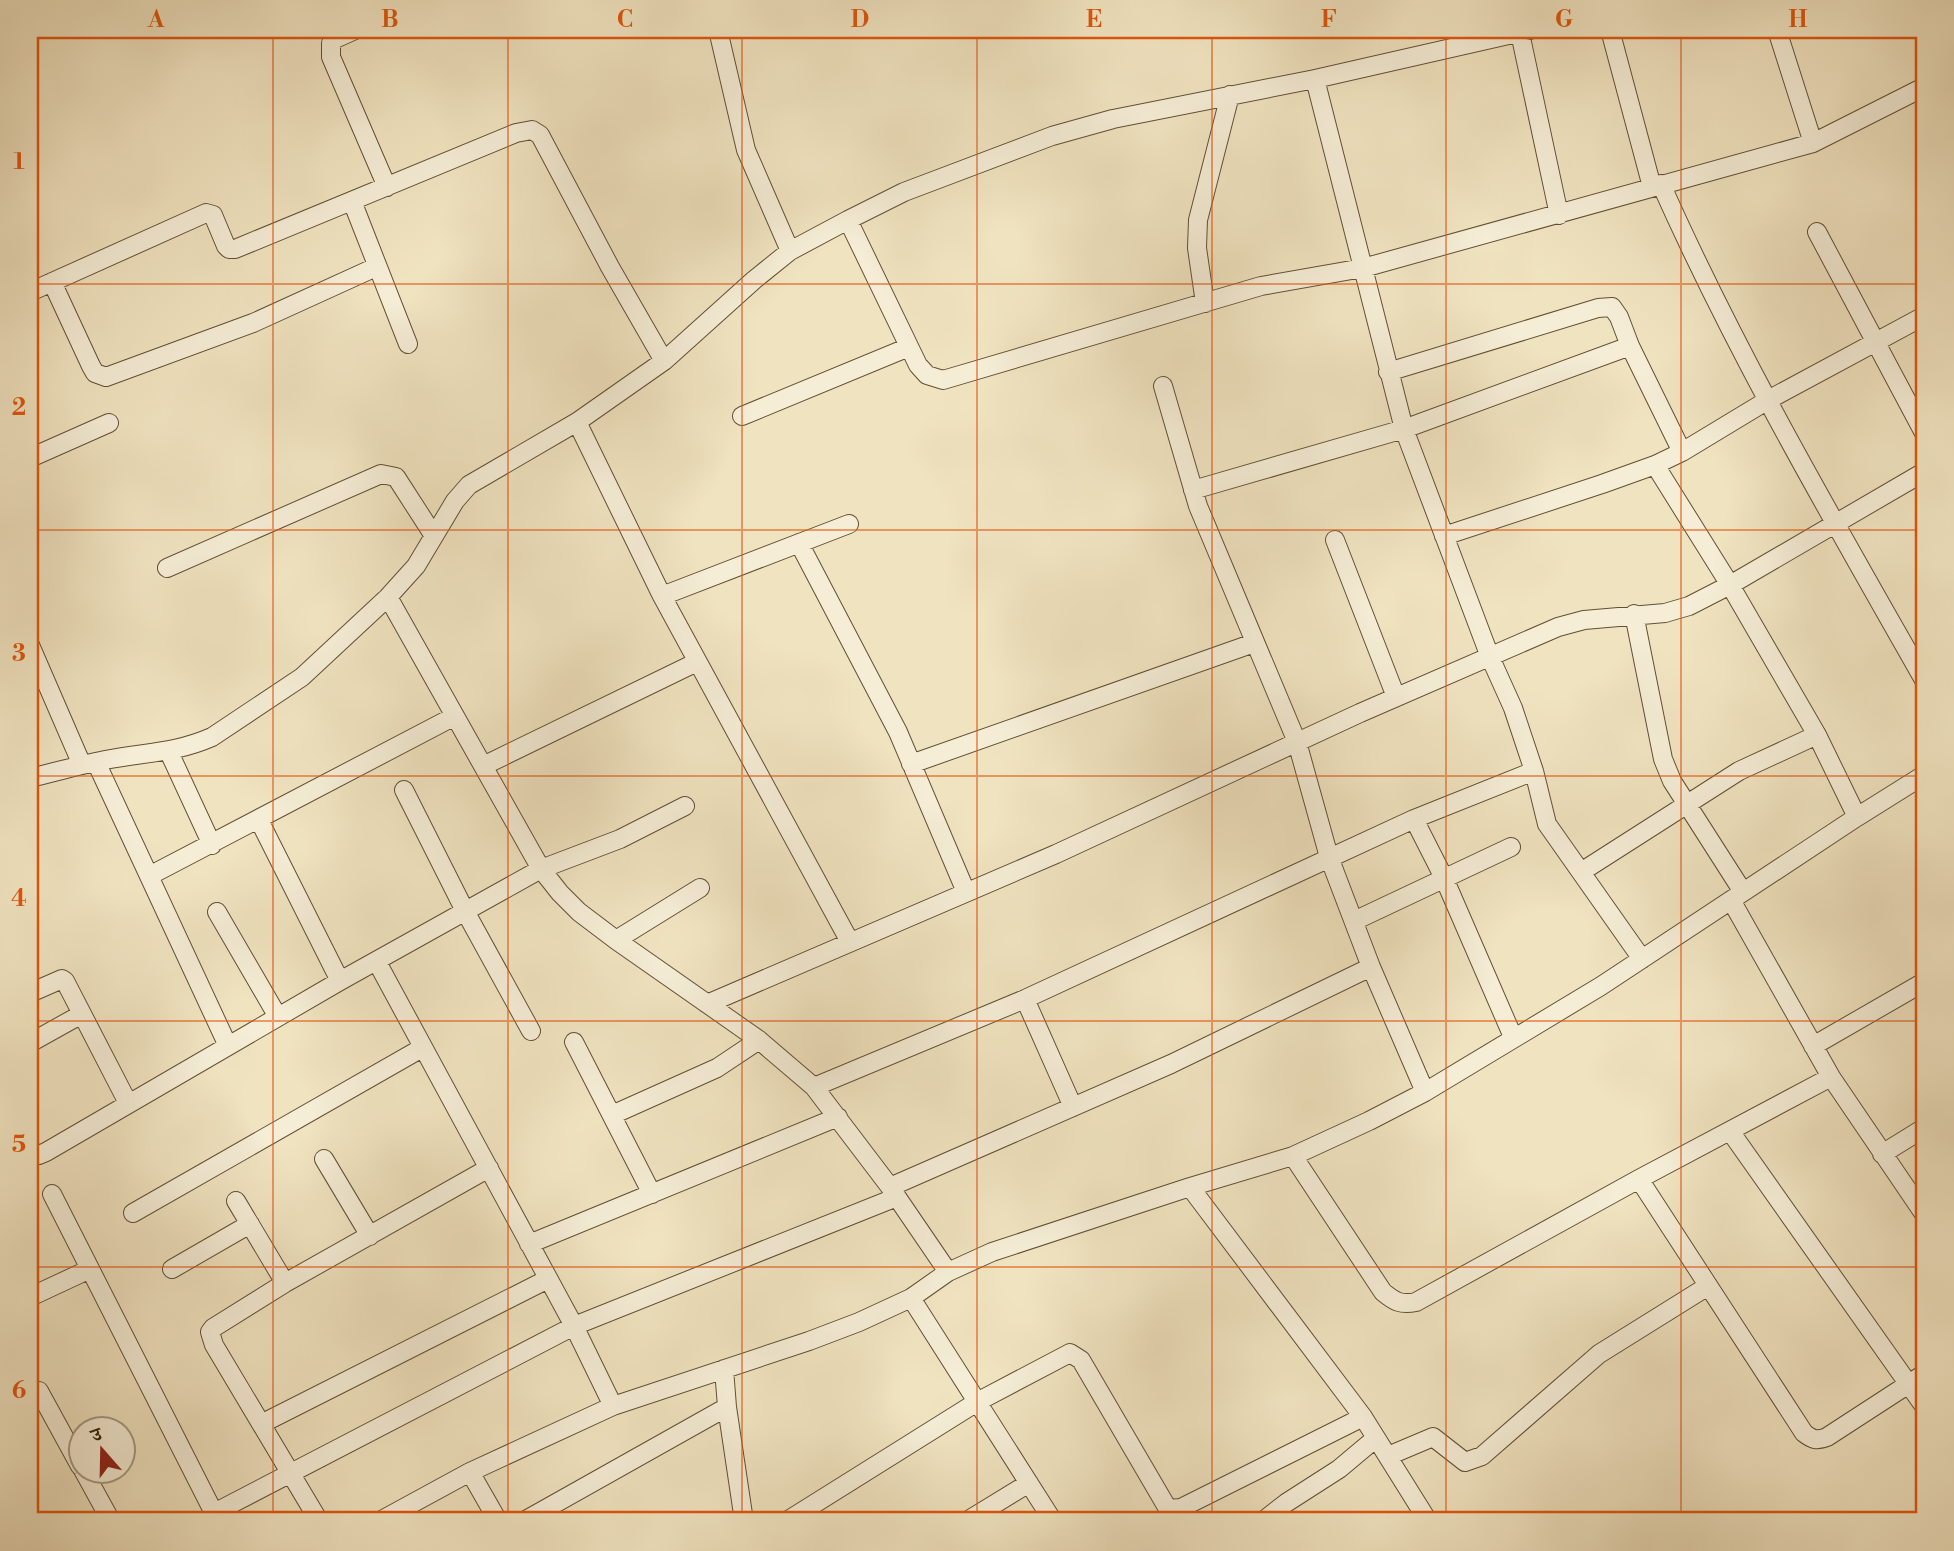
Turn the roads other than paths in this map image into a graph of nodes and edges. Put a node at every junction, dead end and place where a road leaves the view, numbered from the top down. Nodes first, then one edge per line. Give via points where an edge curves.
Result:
1 (355, 30) edge
2 (718, 30) edge
3 (1610, 30) edge
4 (1777, 30) edge
5 (1525, 31) edge
6 (1315, 79) junction
7 (1924, 87) edge
8 (1230, 95) junction
9 (1812, 143) junction
10 (1657, 186) junction
11 (387, 187) junction
12 (352, 201) junction
13 (1559, 215) junction
14 (848, 220) junction
15 (1817, 232) dead end
16 (790, 251) junction
17 (376, 267) junction
18 (1363, 268) junction
19 (52, 282) junction
20 (30, 292) edge
21 (1205, 303) junction
22 (1924, 316) edge
23 (1877, 343) junction
24 (408, 345) dead end
25 (1630, 346) junction
26 (909, 347) junction
27 (664, 361) junction
28 (1388, 372) junction
29 (1163, 386) dead end
30 (1768, 400) junction
31 (742, 415) dead end
32 (577, 422) junction
33 (109, 423) dead end
34 (1404, 429) junction
35 (1924, 433) edge
36 (1682, 452) junction
37 (30, 458) edge
38 (1655, 465) junction
39 (1924, 472) edge
40 (1193, 490) junction
41 (849, 524) dead end
42 (1835, 524) junction
43 (434, 536) junction
44 (1444, 536) junction
45 (1335, 540) dead end
46 (799, 543) junction
47 (167, 568) dead end
48 (1730, 586) junction
49 (662, 596) junction
50 (388, 597) junction
51 (1634, 614) junction
52 (1254, 643) junction
53 (30, 645) edge
54 (1490, 657) junction
55 (697, 662) junction
56 (1924, 680) edge
57 (1396, 697) junction
58 (455, 716) junction
59 (1817, 735) junction
60 (1297, 742) junction
61 (169, 752) junction
62 (89, 764) junction
63 (911, 764) junction
64 (483, 766) junction
65 (1534, 771) junction
66 (1924, 775) edge
67 (30, 778) edge
68 (404, 790) dead end
69 (1688, 804) junction
70 (685, 806) dead end
71 (1857, 817) junction
72 (1414, 819) junction
73 (259, 820) junction
74 (212, 845) junction
75 (1511, 848) dead end
76 (1329, 857) junction
77 (541, 869) junction
78 (1581, 872) junction
79 (149, 876) junction
80 (1444, 878) junction
81 (700, 888) dead end
82 (966, 892) junction
83 (1737, 896) junction
84 (465, 911) junction
85 (217, 912) dead end
86 (1354, 921) junction
87 (615, 940) junction
88 (850, 942) junction
89 (1642, 960) junction
90 (377, 962) junction
91 (1371, 967) junction
92 (340, 981) junction
93 (1924, 982) edge
94 (30, 993) edge
95 (1025, 999) junction
96 (706, 1004) junction
97 (82, 1014) junction
98 (278, 1017) junction
99 (531, 1031) dead end
100 (1513, 1037) junction
101 (759, 1040) junction
102 (574, 1042) dead end
103 (30, 1043) edge
104 (228, 1046) junction
105 (1813, 1046) junction
106 (422, 1048) junction
107 (1831, 1077) junction
108 (814, 1087) junction
109 (1426, 1092) junction
110 (128, 1103) junction
111 (1073, 1107) junction
112 (612, 1115) junction
113 (838, 1117) junction
114 (1924, 1128) edge
115 (1730, 1131) junction
116 (30, 1150) edge
117 (1882, 1154) junction
118 (1293, 1156) junction
119 (324, 1159) dead end
120 (489, 1168) junction
121 (1639, 1179) junction
122 (1190, 1187) junction
123 (894, 1192) junction
124 (52, 1194) dead end
125 (652, 1194) junction
126 (236, 1201) dead end
127 (133, 1213) dead end
128 (1924, 1214) edge
129 (250, 1224) junction
130 (370, 1236) junction
131 (529, 1244) junction
132 (90, 1269) junction
133 (172, 1269) dead end
134 (948, 1272) junction
135 (548, 1279) junction
136 (285, 1283) junction
137 (1708, 1286) junction
138 (30, 1297) edge
139 (911, 1298) junction
140 (574, 1326) junction
141 (724, 1369) junction
142 (1917, 1378) edge
143 (39, 1391) dead end
144 (977, 1402) junction
145 (613, 1406) junction
146 (1924, 1406) edge
147 (727, 1408) junction
148 (1363, 1417) junction
149 (261, 1424) junction
150 (1376, 1438) junction
151 (66, 1439) edge
152 (1388, 1456) junction
153 (291, 1472) junction
154 (470, 1472) junction
155 (1028, 1483) junction
156 (91, 1484) edge
157 (216, 1517) edge
158 (111, 1521) edge
159 (319, 1521) edge
160 (380, 1521) edge
161 (498, 1521) edge
162 (524, 1521) edge
163 (744, 1521) edge
164 (787, 1521) edge
165 (967, 1521) edge
166 (1053, 1521) edge
167 (1263, 1521) edge
168 (1428, 1521) edge

1 - 11 street via 331,43 331,57
2 - 16 street via 746,150
3 - 10 street
4 - 9 street
5 - 6 street
5 - 13 street
6 - 8 street
6 - 18 street
7 - 9 street
8 - 14 street via 1052,136 904,192
8 - 21 street via 1198,220
9 - 10 street
10 - 13 street
10 - 30 street
11 - 12 street
11 - 27 street via 533,130 540,135
12 - 17 street
12 - 19 street via 235,250 226,246 213,215 202,214
13 - 18 street
14 - 16 street
14 - 26 street
15 - 23 street
16 - 27 street
17 - 19 street via 253,323 106,377 91,366
17 - 24 street
18 - 21 street via 1271,284
18 - 28 street
19 - 20 street
21 - 26 street via 943,380 927,375
22 - 23 street
23 - 30 street
23 - 35 street
25 - 28 street via 1615,311 1605,306
25 - 34 street
25 - 36 street
26 - 31 street
27 - 32 street
28 - 34 street
29 - 40 street
30 - 36 street
30 - 42 street
32 - 43 street via 469,485
32 - 49 street
33 - 37 street
34 - 40 street
34 - 44 street
36 - 38 street
38 - 44 street
38 - 48 street
39 - 42 street
40 - 52 street
41 - 46 street
42 - 48 street
42 - 56 street
43 - 47 street via 396,477 381,474
43 - 50 street via 416,566
44 - 54 street
45 - 57 street
46 - 49 street
46 - 63 street
48 - 51 street via 1678,610
48 - 59 street
49 - 55 street
50 - 58 street
50 - 61 street via 302,677 212,737
51 - 54 street via 1572,623
51 - 69 street via 1663,759
52 - 60 street
52 - 63 street
53 - 62 street
54 - 57 street
54 - 65 street
55 - 64 street
55 - 88 street
57 - 60 street
58 - 64 street
58 - 73 street
59 - 69 street via 1739,771
59 - 71 street
60 - 76 street
60 - 82 street
61 - 62 street
61 - 74 street
62 - 67 street
62 - 79 street
63 - 82 street
64 - 77 street
65 - 72 street
65 - 78 street via 1547,824
66 - 71 street
68 - 84 street
69 - 78 street
69 - 83 street
70 - 77 street via 620,839
71 - 83 street
72 - 76 street
72 - 80 street
73 - 74 street
73 - 92 street
74 - 79 street
75 - 80 street
76 - 86 street
76 - 95 street
77 - 84 street
77 - 87 street via 579,912
78 - 89 street
79 - 104 street
80 - 86 street
80 - 100 street
81 - 87 street
82 - 88 street
83 - 89 street
83 - 105 street
84 - 90 street
84 - 99 street
85 - 98 street
86 - 91 street
87 - 96 street
88 - 96 street
89 - 100 street
90 - 92 street
90 - 106 street
91 - 109 street
91 - 111 street
92 - 98 street
93 - 105 street
94 - 97 street via 62,979
95 - 108 street
95 - 111 street
96 - 101 street
97 - 103 street
97 - 110 street
98 - 104 street
100 - 109 street
101 - 108 street
101 - 112 street via 717,1068
102 - 112 street
104 - 110 street
105 - 107 street
106 - 120 street
106 - 127 street
107 - 115 street
107 - 117 street
108 - 113 street
109 - 118 street
110 - 116 street via 46,1153
111 - 123 street
112 - 125 street
113 - 123 street
113 - 125 street
114 - 117 street
115 - 121 street
115 - 142 street
117 - 128 street
118 - 121 street via 1383,1292 1403,1305
118 - 122 street
119 - 130 street
120 - 130 street
120 - 131 street
121 - 137 street
122 - 134 street via 1017,1243
122 - 148 street
123 - 134 street
123 - 140 street
124 - 132 street
125 - 131 street
126 - 129 street
129 - 133 street
129 - 136 street
130 - 136 street
131 - 135 street
132 - 138 street
132 - 157 street
134 - 139 street
135 - 140 street
135 - 149 street
136 - 149 street via 209,1332
137 - 142 street via 1811,1439 1827,1437
137 - 152 street via 1599,1354 1482,1456 1465,1462 1433,1437
139 - 141 street via 847,1327
139 - 144 street
140 - 145 street
140 - 153 street
141 - 145 street
141 - 147 street
142 - 146 street
143 - 151 street
144 - 148 street via 1063,1355 1076,1355 1164,1505 1174,1510
144 - 155 street
144 - 164 street
145 - 154 street
147 - 162 street
147 - 163 street
148 - 150 street
149 - 153 street
150 - 152 street
150 - 167 street
152 - 168 street
153 - 157 street
153 - 159 street
154 - 160 street
154 - 161 street
155 - 165 street
155 - 166 street
156 - 158 street

